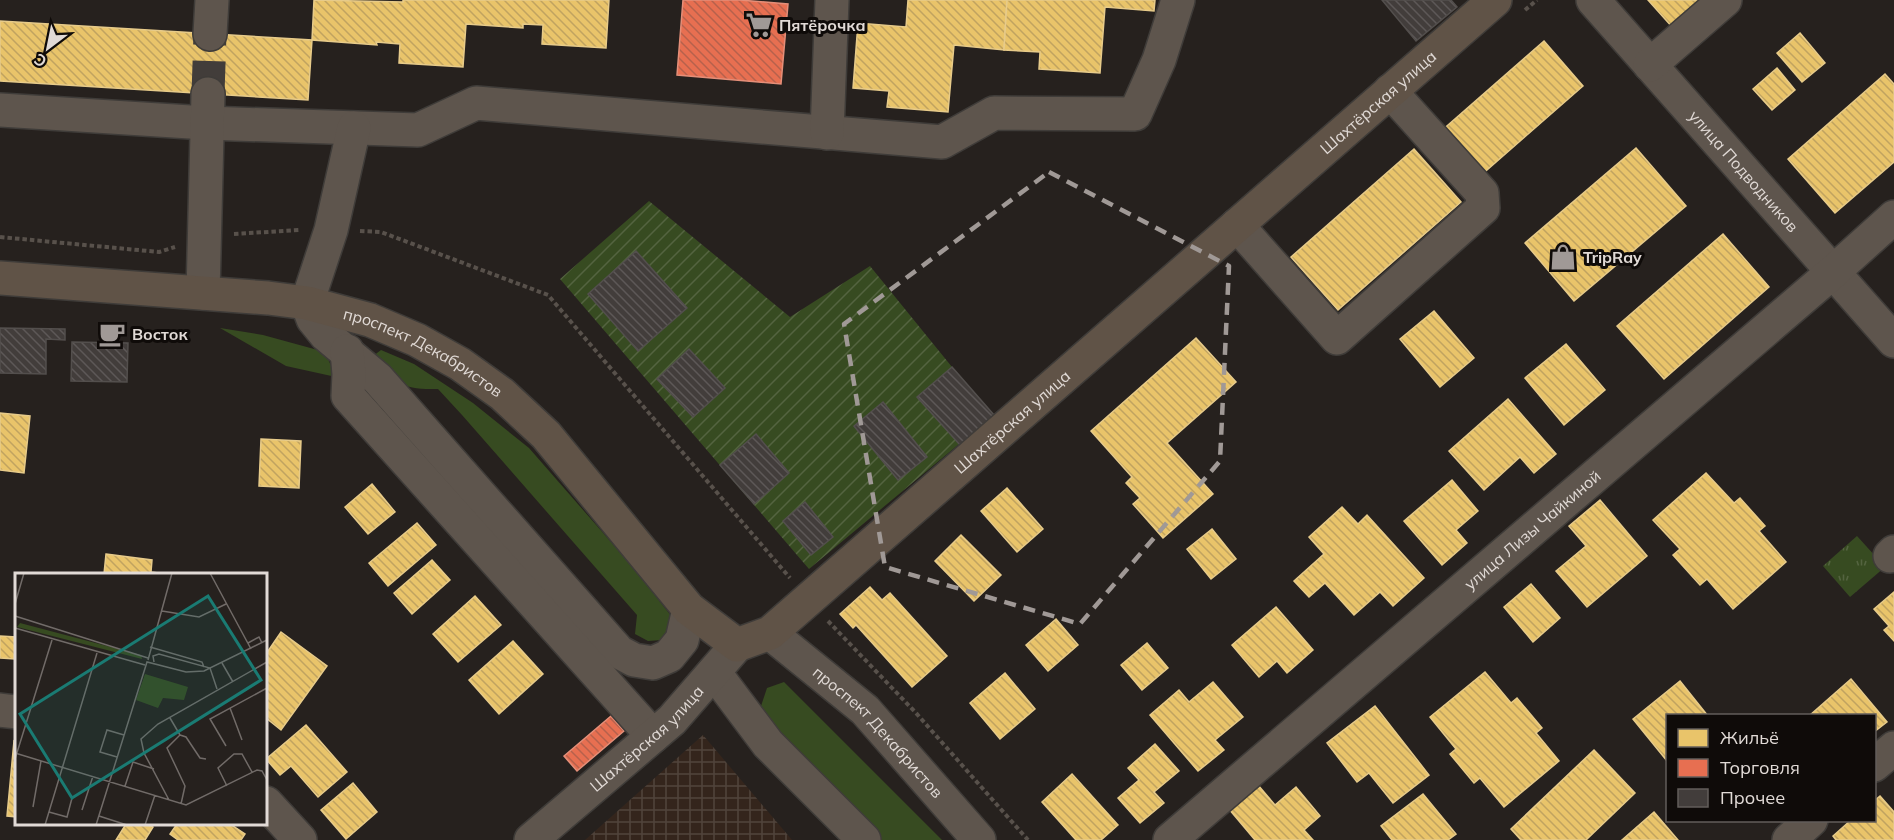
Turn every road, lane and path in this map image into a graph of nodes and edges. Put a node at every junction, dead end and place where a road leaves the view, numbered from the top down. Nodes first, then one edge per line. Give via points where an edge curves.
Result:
1 (212, 0) edge
2 (832, 0) edge
3 (1178, 0) edge
4 (1495, 0) edge
5 (1593, 0) edge
6 (1725, 0) edge
7 (210, 34) tunnel mouth
8 (1650, 65) junction
9 (1390, 91) junction
10 (207, 109) junction
11 (0, 110) edge
12 (354, 128) junction
13 (827, 133) junction
14 (1894, 217) edge
15 (1237, 225) junction
16 (331, 230) junction
17 (204, 236) junction
18 (0, 237) edge
19 (1833, 272) junction
20 (0, 278) edge
21 (203, 293) junction
22 (308, 303) junction
23 (1894, 341) edge
24 (347, 351) junction
25 (794, 583) dead end
26 (689, 609) junction
27 (821, 613) dead end
28 (770, 633) junction
29 (737, 645) junction
30 (714, 672) junction
31 (0, 710) edge
32 (15, 711) edge
33 (653, 736) junction
34 (1894, 748) edge
35 (1876, 764) edge
36 (267, 804) edge
37 (300, 840) edge
38 (531, 840) edge
39 (864, 840) edge
40 (979, 840) edge
41 (1028, 840) edge
42 (1170, 840) edge

1 - 7 street
2 - 13 street
3 - 13 street via 1159,60 1135,114 994,113 942,142
4 - 9 main road, Шахтёрская улица
5 - 8 street, улица Подводников
6 - 8 street
8 - 19 street, улица Подводников
9 - 15 main road, Шахтёрская улица
9 - 15 street via 1482,193 1483,208 1337,338
10 - 11 street
10 - 12 street
10 - 17 street
12 - 13 street via 418,130 476,103
12 - 16 street
14 - 19 street, улица Лизы Чайкиной
15 - 28 main road, Шахтёрская улица
16 - 17 path
16 - 22 street
16 - 25 path via 381,232 548,295
17 - 18 path via 159,252
17 - 21 street
19 - 23 street, улица Подводников
19 - 42 street, улица Лизы Чайкиной
20 - 21 main road, проспект Декабристов
21 - 22 main road, проспект Декабристов
22 - 24 street via 313,319
22 - 26 main road, проспект Декабристов via 370,320 417,340 502,394 546,435
24 - 26 street via 377,378 619,652 653,663 669,656 682,640
24 - 33 street via 348,396
26 - 29 main road, проспект Декабристов
27 - 41 path
28 - 29 main road, Шахтёрская улица
28 - 40 street, проспект Декабристов via 865,710
29 - 30 street, Шахтёрская улица
30 - 33 street, Шахтёрская улица
30 - 39 street via 768,744
31 - 32 street
33 - 38 street, Шахтёрская улица
34 - 35 street
36 - 37 street

